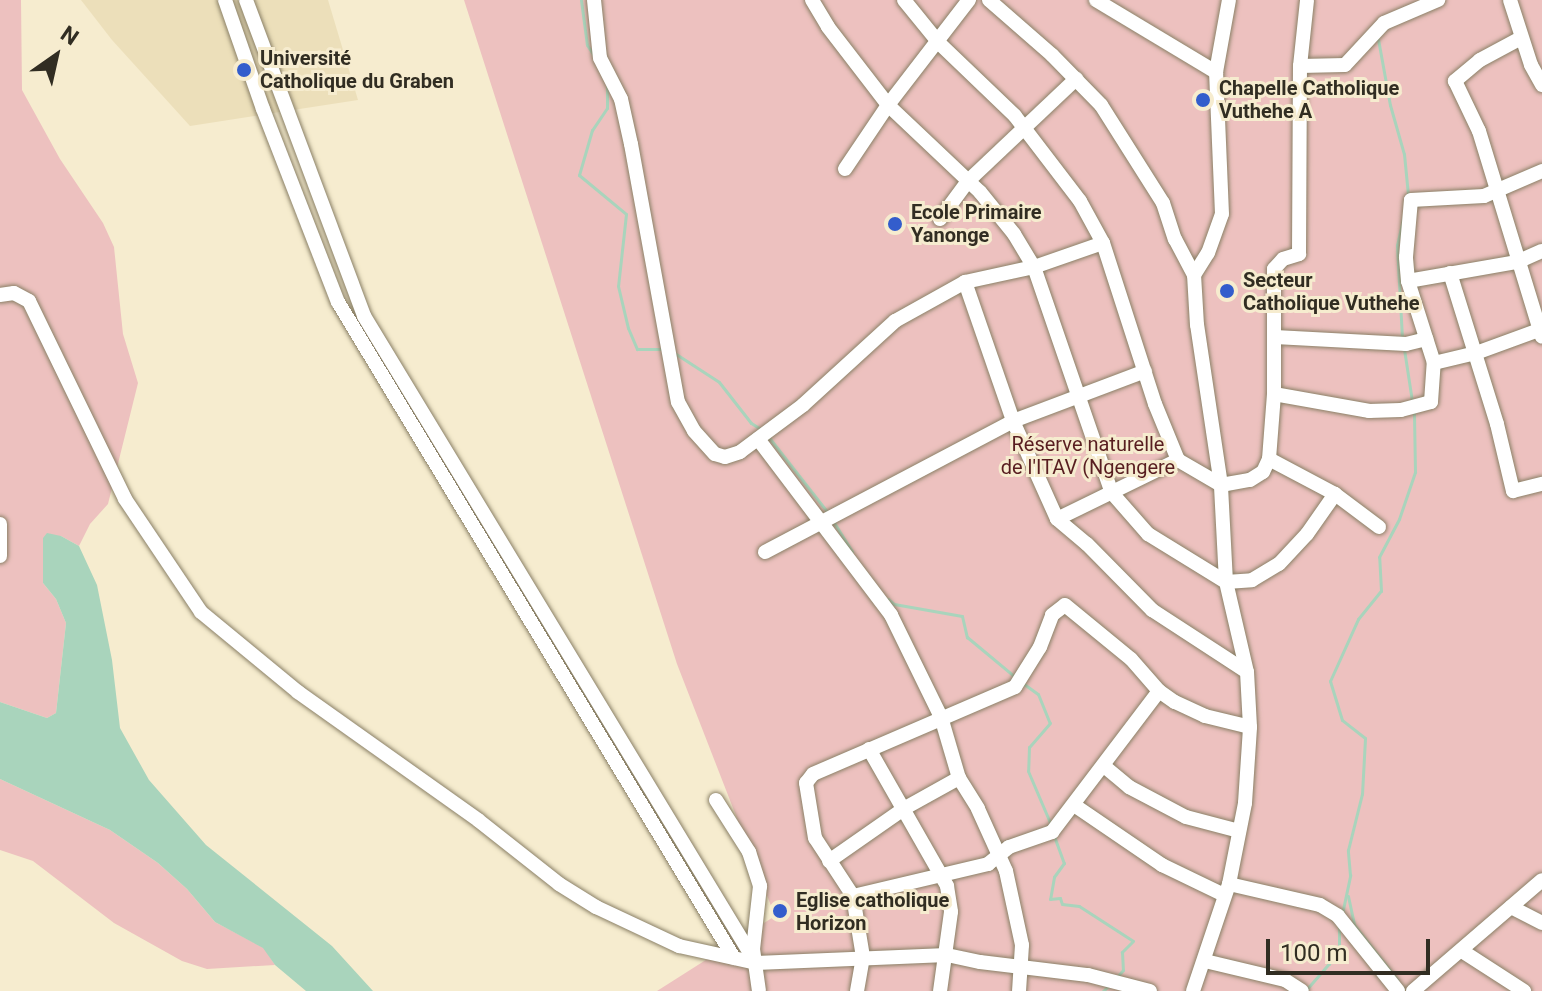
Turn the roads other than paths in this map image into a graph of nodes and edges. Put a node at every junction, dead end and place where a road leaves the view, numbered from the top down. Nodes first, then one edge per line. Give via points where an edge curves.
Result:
1 (225, 0) edge
2 (246, 0) edge
3 (594, 0) edge
4 (812, 0) edge
5 (904, 0) edge
6 (969, 0) edge
7 (989, 0) edge
8 (1096, 0) edge
9 (1229, 0) edge
10 (1307, 0) edge
11 (1438, 0) edge
12 (1510, 0) edge
13 (1521, 38) junction
14 (939, 43) junction
15 (1300, 66) junction
16 (1216, 72) junction
17 (1076, 79) junction
18 (1542, 85) edge
19 (888, 105) junction
20 (1024, 126) junction
21 (845, 169) dead end
22 (1542, 171) edge
23 (968, 181) junction
24 (1498, 189) junction
25 (940, 219) dead end
26 (1103, 243) junction
27 (1542, 251) edge
28 (1517, 262) junction
29 (1034, 267) junction
30 (1450, 273) junction
31 (1194, 275) junction
32 (1408, 281) junction
33 (965, 282) junction
34 (0, 295) edge
35 (1540, 333) edge
36 (1275, 337) junction
37 (1426, 339) junction
38 (1476, 353) junction
39 (1434, 363) junction
40 (1145, 371) junction
41 (1274, 394) junction
42 (1079, 396) junction
43 (1013, 421) junction
44 (763, 435) junction
45 (1269, 459) junction
46 (1178, 460) junction
47 (1542, 484) edge
48 (1221, 485) junction
49 (1112, 493) junction
50 (1335, 494) junction
51 (826, 517) junction
52 (1057, 519) junction
53 (0, 524) edge
54 (1379, 527) dead end
55 (765, 552) dead end
56 (0, 556) edge
57 (1226, 582) junction
58 (1247, 672) junction
59 (1159, 691) junction
60 (941, 717) junction
61 (1250, 727) junction
62 (869, 749) junction
63 (1104, 766) junction
64 (959, 778) junction
65 (716, 800) dead end
66 (1074, 805) junction
67 (905, 808) junction
68 (1239, 831) junction
69 (999, 854) junction
70 (829, 861) junction
71 (941, 874) junction
72 (1542, 880) edge
73 (1226, 890) junction
74 (853, 896) junction
75 (1511, 907) junction
76 (1542, 923) edge
77 (1462, 951) junction
78 (947, 955) junction
79 (863, 957) junction
80 (734, 958) junction
81 (1205, 961) junction
82 (756, 963) junction
83 (1022, 965) junction
84 (759, 991) edge
85 (857, 991) edge
86 (940, 991) edge
87 (1019, 991) edge
88 (1150, 991) edge
89 (1193, 991) edge
90 (1302, 991) edge
91 (1398, 991) edge
92 (1413, 991) edge
93 (1524, 991) edge

1 - 80 street via 298,203 345,314
2 - 82 street via 364,316
3 - 44 street via 600,58 621,99 631,144 678,402 706,447 725,457
4 - 19 street
5 - 14 street
6 - 14 street
7 - 17 street
8 - 16 street
9 - 16 street
10 - 15 street
11 - 15 street via 1386,22 1345,65
12 - 13 street
13 - 18 street
13 - 24 street via 1455,81
14 - 19 street
14 - 20 street
15 - 36 street via 1299,254 1274,269
16 - 31 street via 1222,214
17 - 20 street
17 - 31 street via 1101,105 1163,203
19 - 21 street
19 - 23 street
20 - 23 street
20 - 26 street via 1061,173
22 - 24 street
23 - 25 street
23 - 29 street via 993,207
24 - 28 street
24 - 32 street via 1484,196 1411,200
26 - 29 street
26 - 40 street
27 - 28 street
28 - 30 street
28 - 35 street
29 - 33 street
29 - 42 street
30 - 32 street
30 - 38 street
31 - 48 street
32 - 37 street
33 - 43 street
33 - 44 street via 895,321
34 - 80 street via 14,293 29,301 125,499 201,612 233,642 559,884 679,946
35 - 38 street
36 - 37 street via 1392,343
36 - 41 street
37 - 39 street
38 - 39 street
38 - 47 street via 1513,491
39 - 41 street via 1431,402 1401,410 1369,411
40 - 42 street
40 - 46 street
41 - 45 street
42 - 43 street
42 - 49 street
43 - 51 street
43 - 52 street
44 - 51 street
45 - 48 street via 1263,472 1250,480
45 - 50 street
46 - 48 street
46 - 49 street
48 - 57 street
49 - 52 street
49 - 57 street via 1148,534
50 - 54 street
50 - 57 street via 1307,534 1268,573
51 - 55 street
51 - 60 street via 891,615
52 - 58 street via 1152,610
53 - 56 street
57 - 58 street
58 - 61 street
59 - 60 street via 1131,659 1069,606 1052,615 1019,680
59 - 61 street via 1205,716
59 - 63 street
60 - 62 street
60 - 64 street
61 - 68 street
62 - 67 street
62 - 70 street via 813,774 806,783 815,838
63 - 66 street
63 - 68 street via 1129,787 1186,817
64 - 67 street
64 - 69 street
65 - 82 street via 749,852 758,877
66 - 69 street via 1052,832
66 - 73 street via 1162,865
67 - 70 street
67 - 71 street
68 - 73 street
69 - 71 street via 988,864
69 - 83 street via 1018,913
70 - 74 street
71 - 74 street
71 - 78 street via 951,912
72 - 75 street
73 - 81 street
73 - 91 street via 1320,905 1340,917
74 - 79 street
75 - 76 street
75 - 77 street
77 - 92 street
77 - 93 street
78 - 79 street
78 - 83 street
78 - 86 street
79 - 82 street
79 - 85 street
80 - 82 street
81 - 89 street
81 - 90 street via 1285,980
82 - 84 street
83 - 87 street
83 - 88 street

